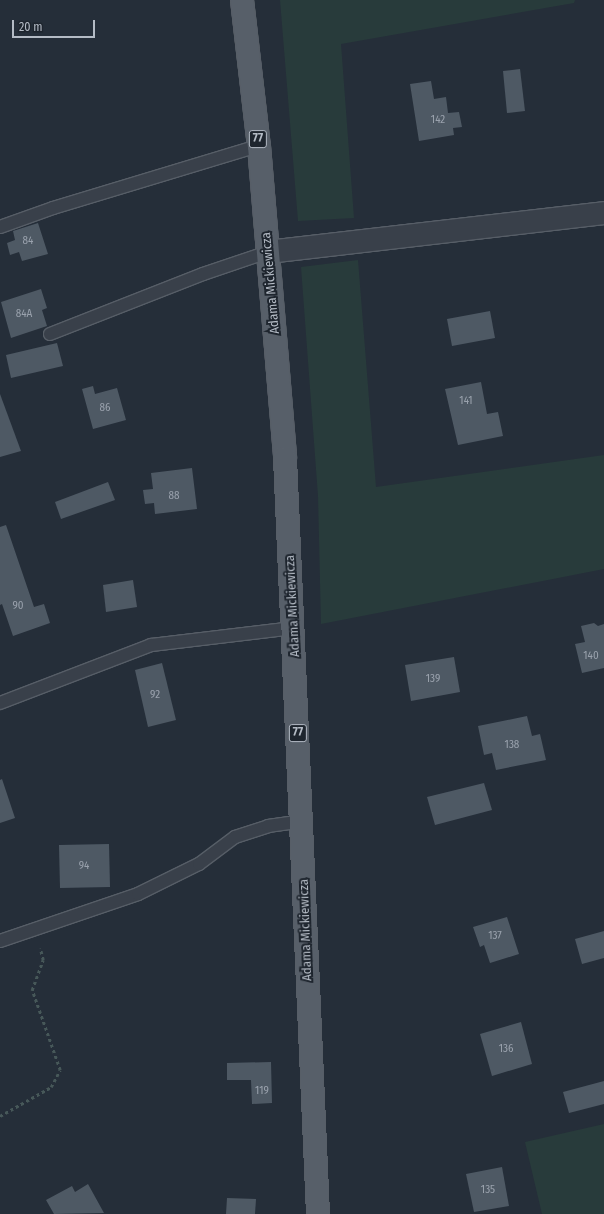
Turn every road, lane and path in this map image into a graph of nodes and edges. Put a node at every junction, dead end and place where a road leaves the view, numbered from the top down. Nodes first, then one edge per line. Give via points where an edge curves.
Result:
1 (242, 0) edge
2 (259, 146) junction
3 (604, 213) edge
4 (0, 227) edge
5 (268, 252) junction
6 (50, 334) dead end
7 (294, 628) junction
8 (0, 703) edge
9 (302, 821) junction
10 (36, 928) junction
11 (0, 941) edge
12 (0, 1116) edge
13 (318, 1214) edge

1 - 2 main road, Adama Mickiewicza / 77
2 - 4 lane via 52,208
2 - 5 main road, Adama Mickiewicza / 77
3 - 5 street
5 - 6 lane via 203,274
5 - 7 main road, Adama Mickiewicza / 77 via 285,458
7 - 8 lane via 151,645
7 - 9 main road, Adama Mickiewicza / 77
9 - 10 lane via 268,826 235,837 199,864 138,894
9 - 13 main road, Adama Mickiewicza / 77
10 - 11 lane
10 - 12 path via 43,960 32,990 60,1070 51,1087

